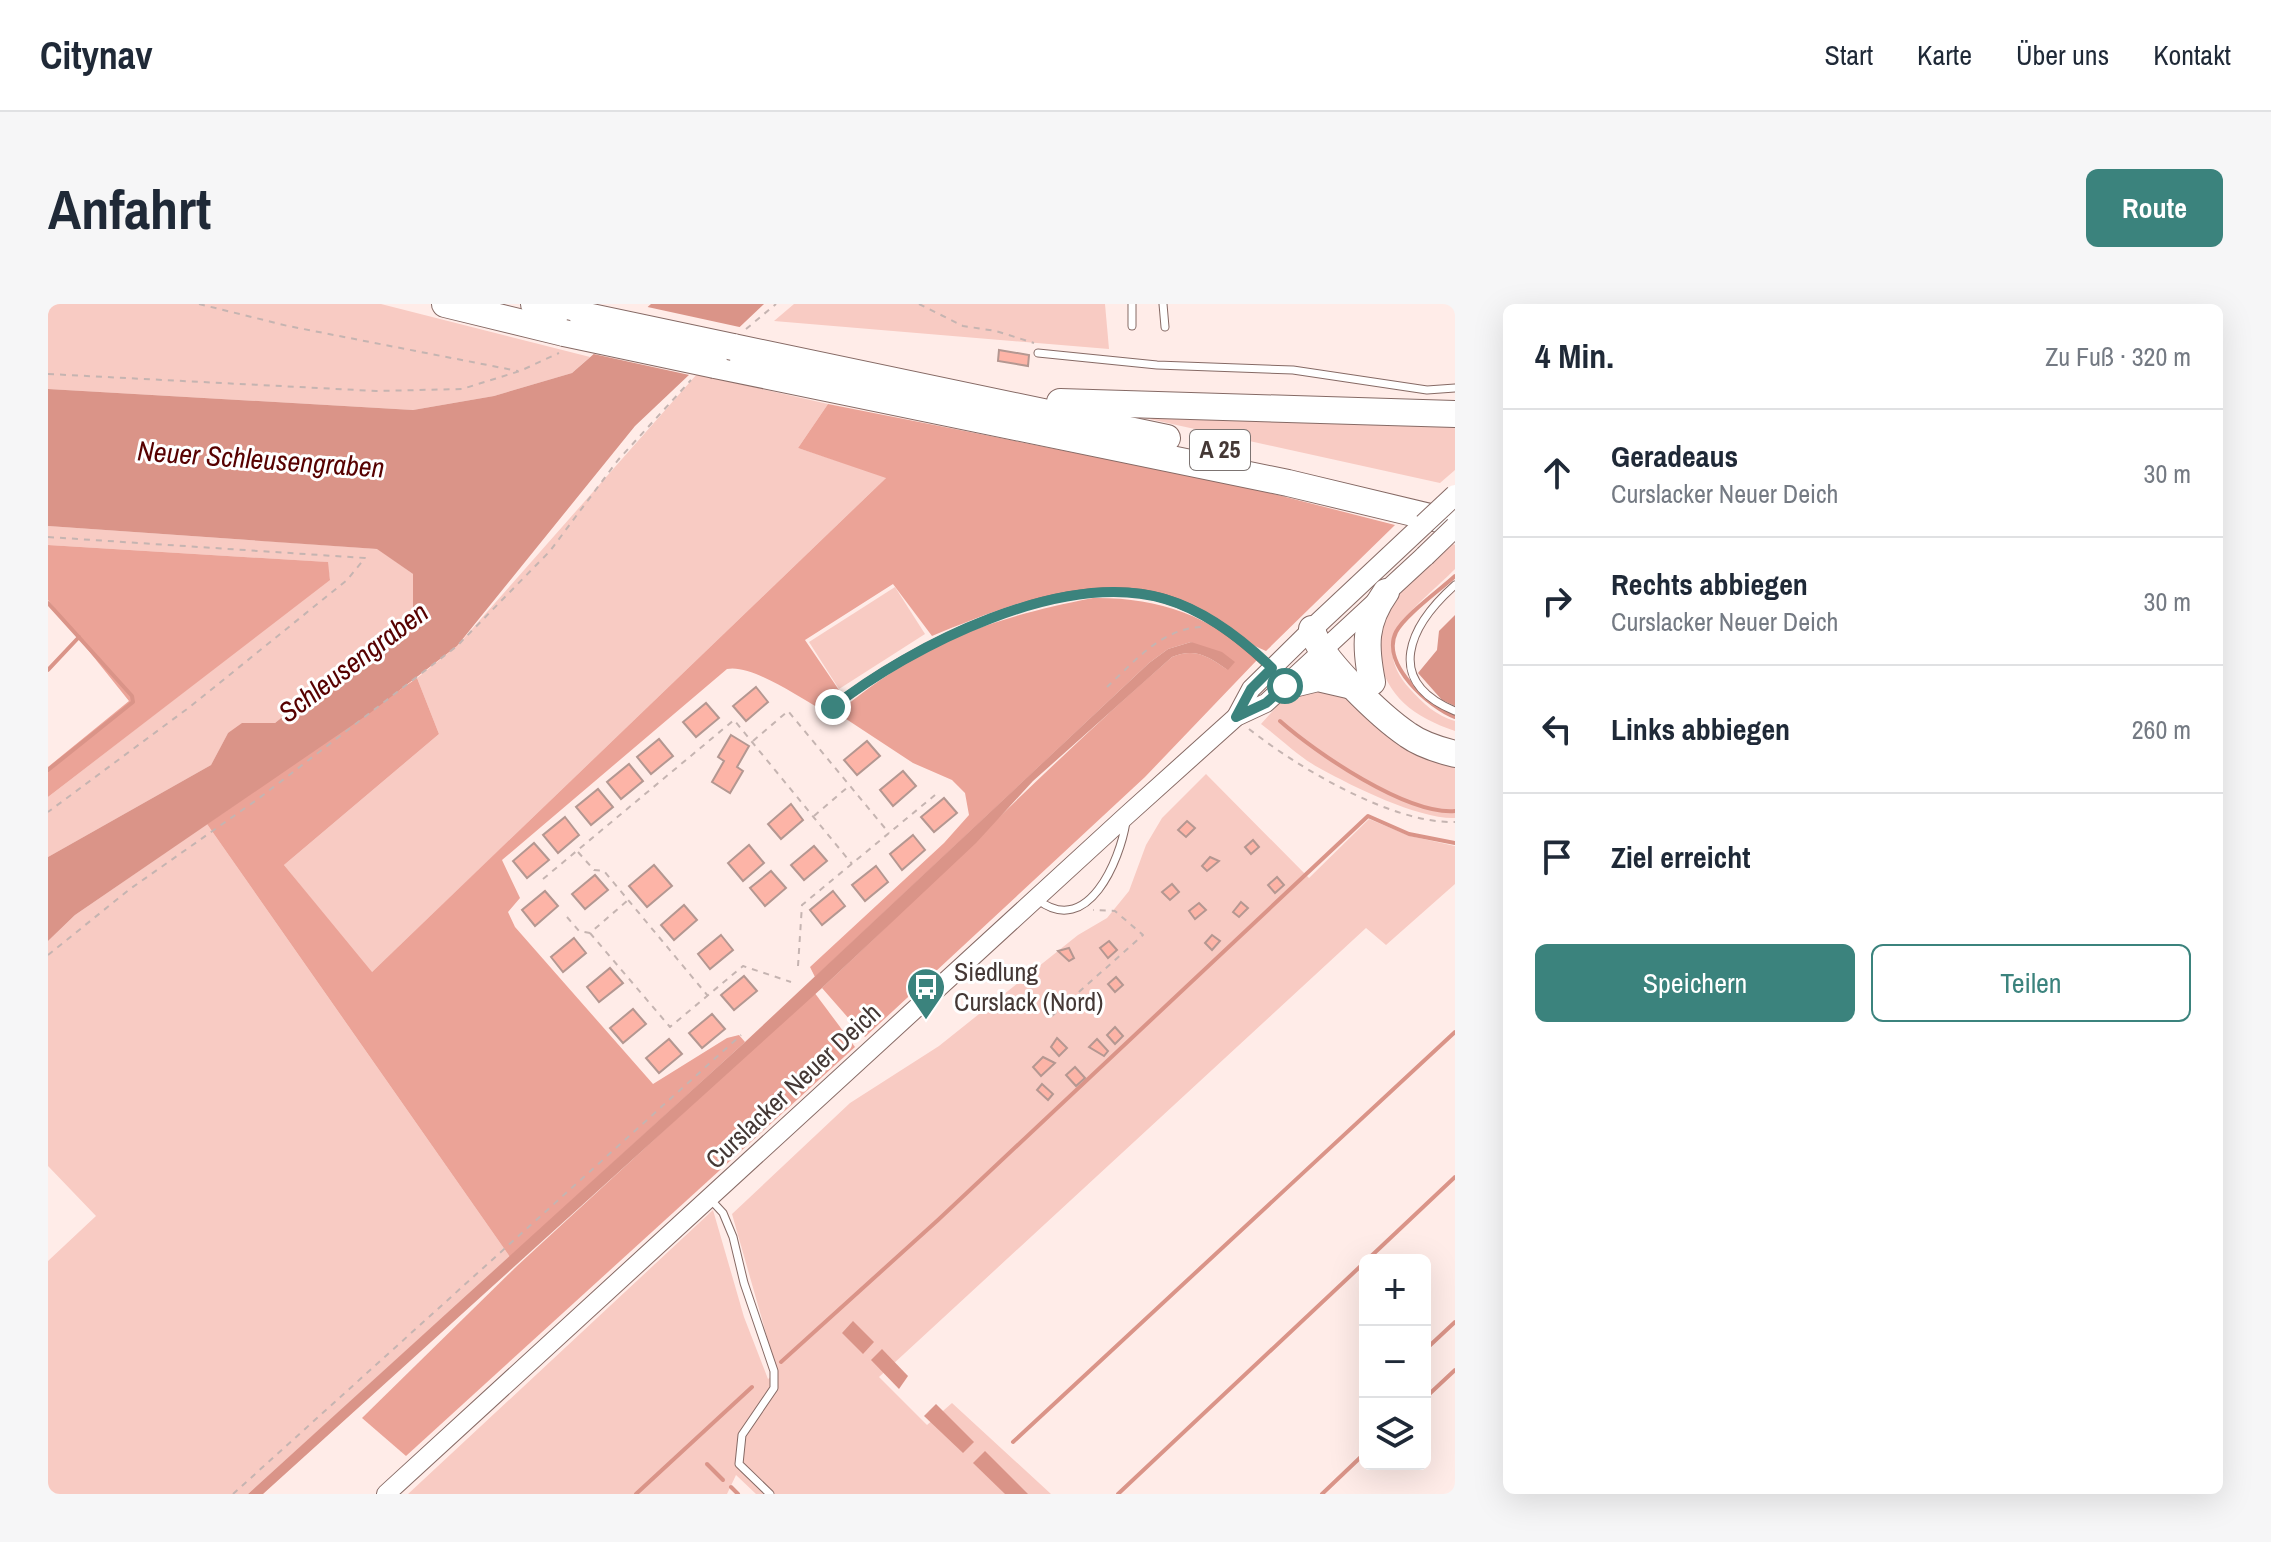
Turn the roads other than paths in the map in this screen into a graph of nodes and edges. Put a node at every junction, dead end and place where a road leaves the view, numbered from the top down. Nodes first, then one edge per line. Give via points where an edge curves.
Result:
1 (445, 304) edge
2 (534, 304) edge
3 (1132, 304) edge
4 (1163, 304) edge
5 (573, 324) junction
6 (1132, 326) dead end
7 (1165, 327) dead end
8 (1038, 353) road end
9 (722, 354) junction
10 (1455, 388) edge
11 (984, 399) junction
12 (1455, 414) edge
13 (1455, 495) edge
14 (1455, 504) edge
15 (1455, 527) edge
16 (1455, 585) edge
17 (1386, 592) junction
18 (1323, 640) junction
19 (1278, 677) junction
20 (1364, 685) junction
21 (833, 707) dead end
22 (1455, 711) edge
23 (1455, 740) edge
24 (1455, 754) edge
25 (1127, 815) junction
26 (1036, 898) junction
27 (710, 1198) junction
28 (386, 1494) edge
29 (770, 1494) edge

1 - 5 highway, A 25
2 - 5 highway, A 25
3 - 6 lane
4 - 7 lane
5 - 9 highway, A 25, bridge
8 - 10 lane via 1157,365 1293,370 1427,390
9 - 11 highway, A 25
9 - 15 highway, A 25 via 1424,514
11 - 12 highway
11 - 14 highway, A 25
13 - 18 main road, Curslacker Neuer Deich, bridge via 1397,549
15 - 17 main road, Curslacker Neuer Deich, bridge
16 - 22 lane via 1422,619 1409,662 1426,693
17 - 18 street, Curslacker Neuer Deich
17 - 20 highway via 1365,637
18 - 19 street, Curslacker Neuer Deich
18 - 20 highway
19 - 20 highway
19 - 21 lane via 1223,628 1186,607 1145,594 1105,593 1004,614 941,639
19 - 25 street, Curslacker Neuer Deich via 1266,703 1236,717
20 - 23 highway via 1408,719
20 - 24 highway via 1408,735
25 - 26 street, Curslacker Neuer Deich
25 - 26 lane via 1110,876 1092,896 1068,908 1051,907
26 - 27 street, Curslacker Neuer Deich
27 - 28 street, Curslacker Neuer Deich
27 - 29 lane via 733,1237 774,1371 774,1388 742,1435 739,1464

